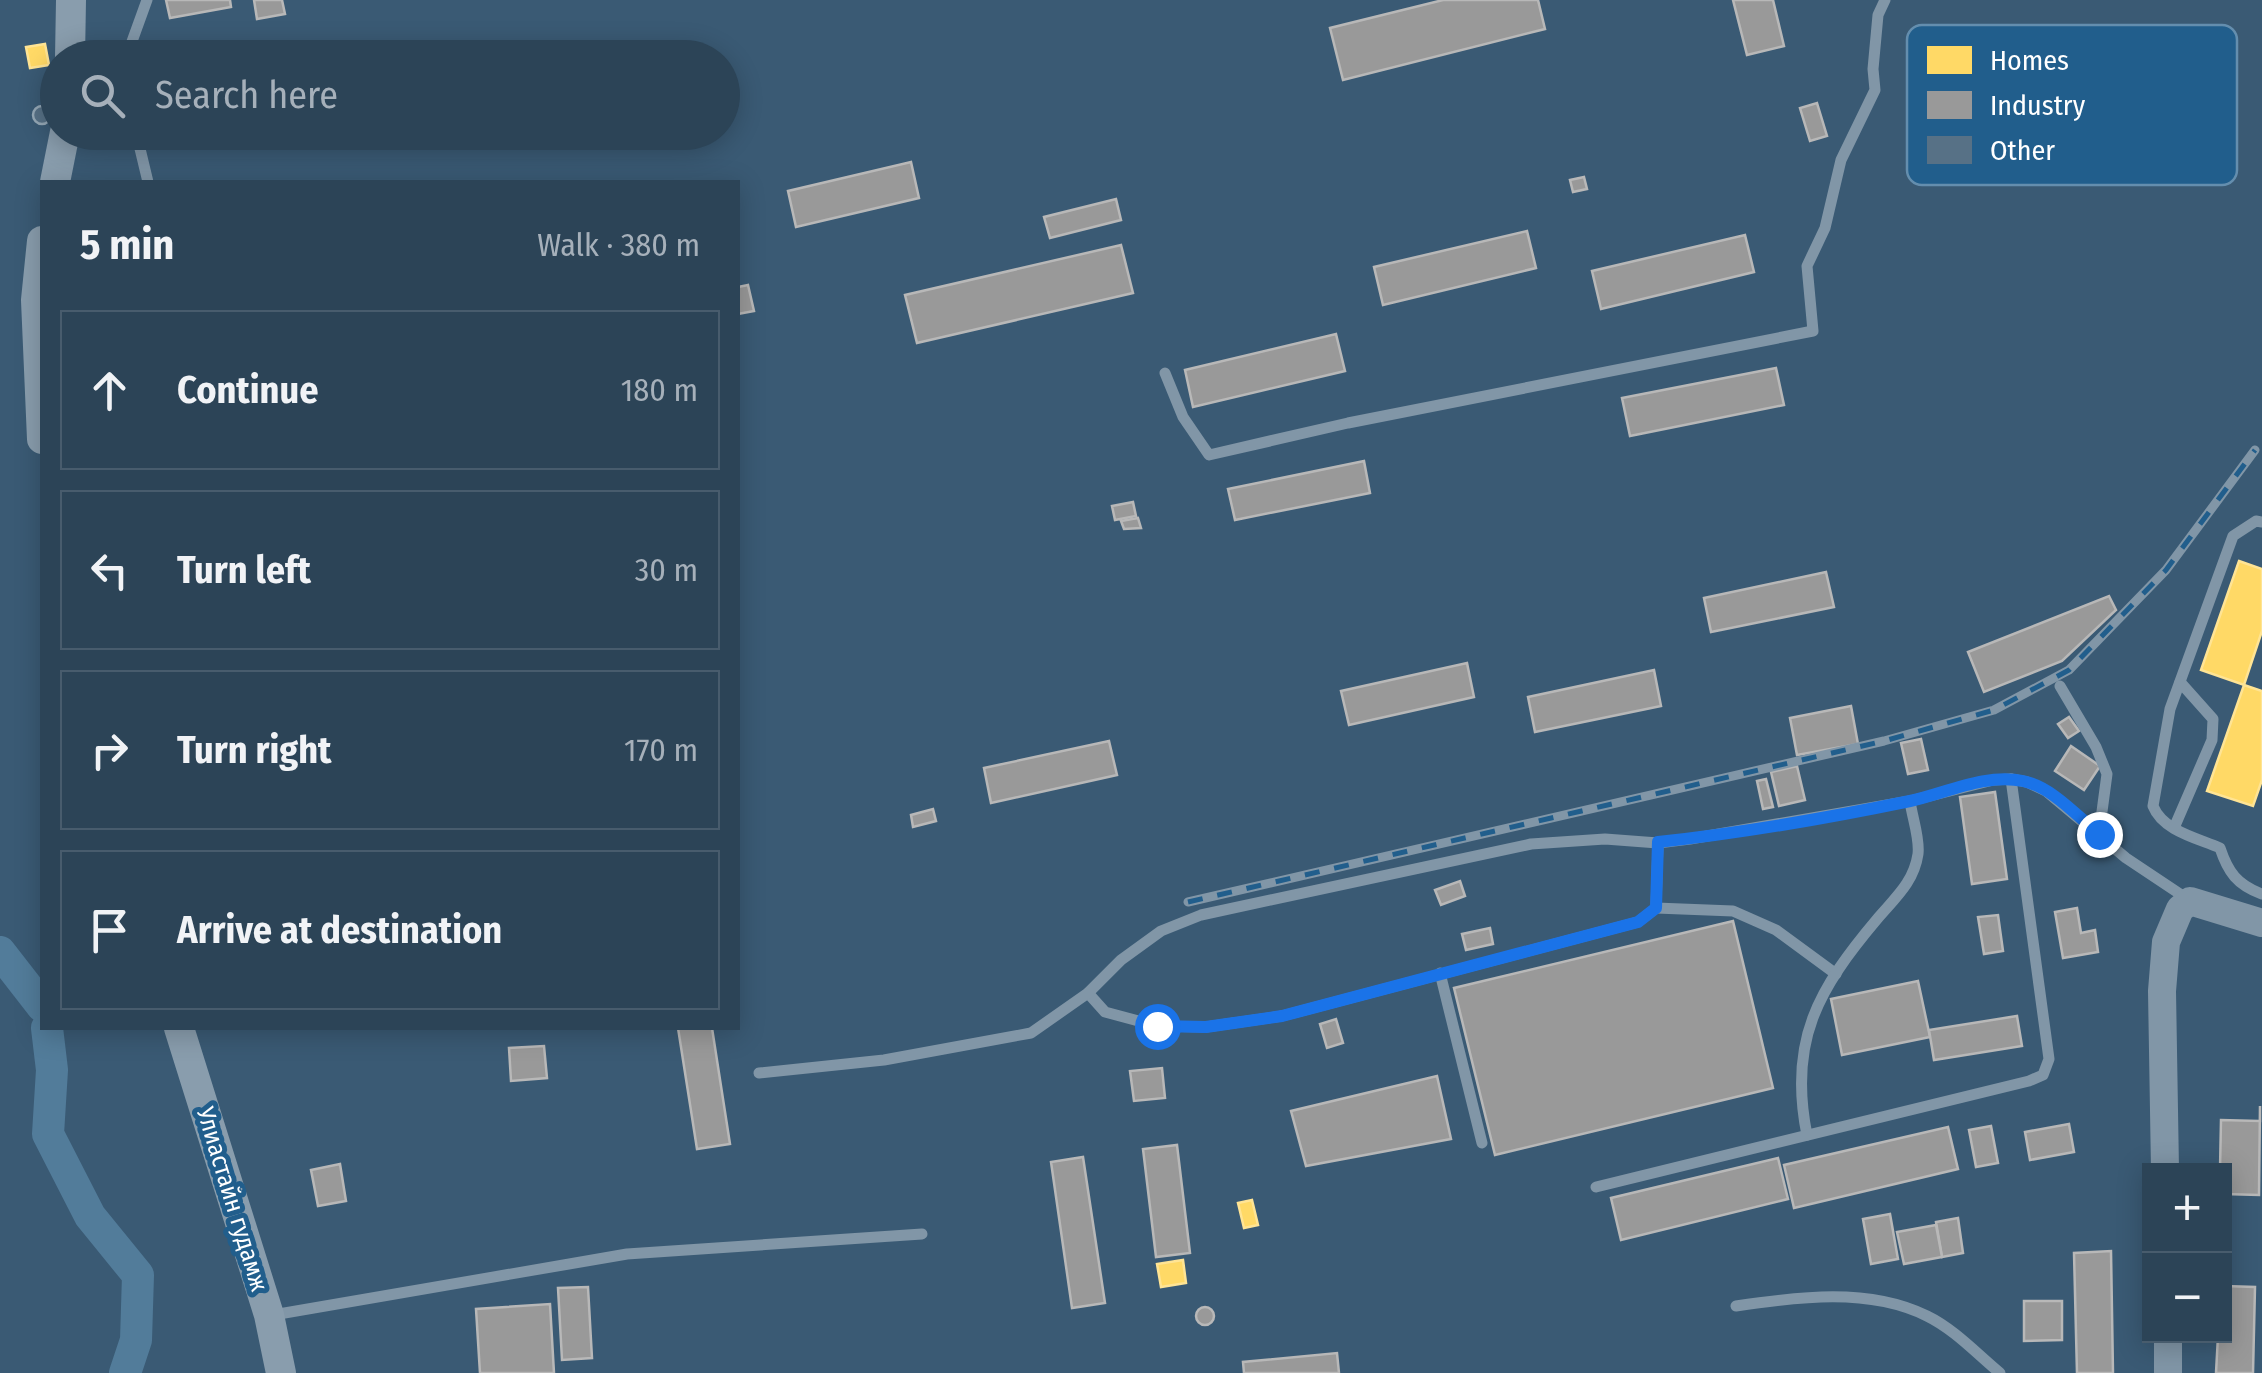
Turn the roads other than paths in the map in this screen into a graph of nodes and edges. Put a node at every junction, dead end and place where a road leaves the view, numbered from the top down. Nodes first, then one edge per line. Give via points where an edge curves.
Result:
1 (71, 0) edge
2 (147, 0) edge
3 (1886, 0) edge
4 (70, 40) edge
5 (133, 40) edge
6 (61, 150) edge
7 (140, 150) edge
8 (55, 180) edge
9 (148, 180) edge
10 (40, 256) edge
11 (1165, 373) dead end
12 (40, 404) edge
13 (2262, 522) edge
14 (2180, 682) junction
15 (2060, 686) dead end
16 (2011, 779) junction
17 (1910, 801) junction
18 (2174, 828) junction
19 (2099, 834) junction
20 (1658, 842) junction
21 (2262, 894) edge
22 (2190, 901) junction
23 (1656, 908) junction
24 (2262, 923) edge
25 (1440, 974) junction
26 (1836, 974) junction
27 (1088, 993) junction
28 (180, 1030) edge
29 (759, 1073) dead end
30 (1808, 1135) junction
31 (1482, 1143) dead end
32 (2165, 1163) edge
33 (1596, 1186) dead end
34 (922, 1234) dead end
35 (1736, 1306) dead end
36 (269, 1315) junction
37 (2168, 1343) edge
38 (281, 1373) edge
39 (2000, 1373) edge
40 (2168, 1373) edge

1 - 4 main road
2 - 5 lane
3 - 11 lane via 1878,15 1875,90 1841,160 1825,228 1806,266 1813,330 1209,455
6 - 8 main road
7 - 9 lane
10 - 12 main road
13 - 14 lane via 2234,536
14 - 18 lane via 2153,806
14 - 18 lane via 2212,719 2212,740
15 - 19 lane via 2107,774
16 - 17 lane
16 - 19 lane via 2046,790
16 - 30 lane via 2049,1059 2043,1075
17 - 20 lane
17 - 26 lane via 1918,851 1910,881
18 - 21 lane via 2220,848 2234,879
19 - 22 lane
20 - 23 lane
20 - 27 lane via 1531,844 1200,915 1160,931
22 - 24 street
22 - 32 street via 2166,942
23 - 25 lane via 1638,922
23 - 26 lane via 1733,911 1776,930
25 - 27 lane via 1282,1016 1206,1027 1157,1026 1105,1012
25 - 31 lane
26 - 30 lane via 1822,992 1802,1048
27 - 29 lane via 1014,1038
28 - 36 main road, Улиастайн гудамж
30 - 33 lane
34 - 36 lane via 627,1254
35 - 39 lane via 1852,1297 1904,1307 1950,1331
36 - 38 main road, Улиастайн гудамж
37 - 40 street

